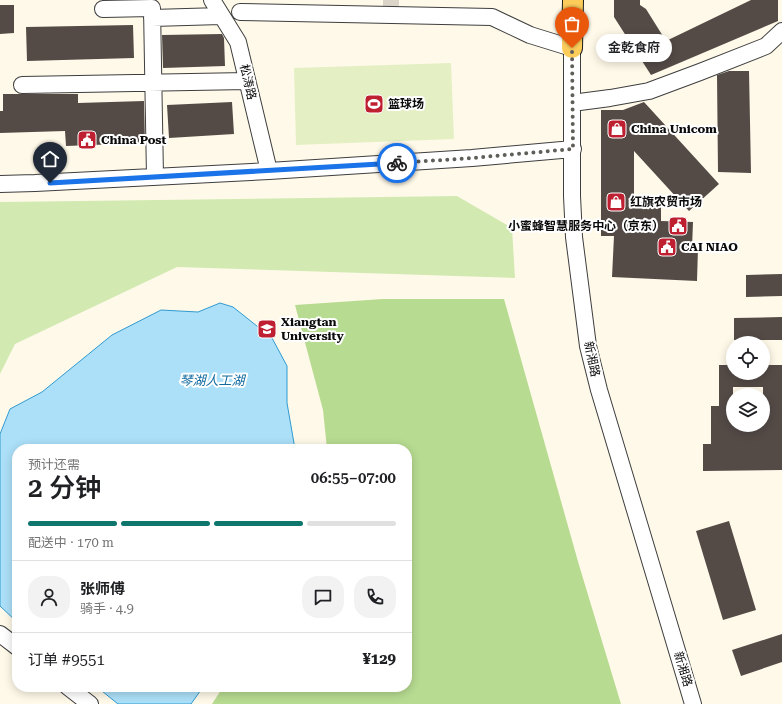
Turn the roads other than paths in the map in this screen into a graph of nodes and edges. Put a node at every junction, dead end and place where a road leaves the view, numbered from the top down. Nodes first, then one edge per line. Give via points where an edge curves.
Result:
1 (212, 0) edge
2 (573, 0) edge
3 (103, 8) dead end
4 (240, 12) dead end
5 (221, 16) junction
6 (152, 18) junction
7 (782, 31) edge
8 (572, 48) junction
9 (247, 81) junction
10 (154, 83) junction
11 (22, 84) dead end
12 (572, 103) junction
13 (573, 149) junction
14 (269, 171) junction
15 (155, 177) junction
16 (0, 184) edge
17 (0, 634) edge
18 (12, 643) edge
19 (74, 692) edge
20 (90, 704) edge
21 (693, 704) edge

1 - 5 street, 松涛路
2 - 8 main road, 新湘路
3 - 6 street via 152,8
4 - 8 street via 492,17 530,35
5 - 6 street
5 - 9 street, 松涛路 via 238,42
6 - 10 street
7 - 12 street via 766,46 649,91
8 - 12 street, 新湘路
9 - 10 street
9 - 14 street, 松涛路
10 - 11 street
10 - 15 street
12 - 13 street, 新湘路
13 - 14 street
13 - 21 street, 新湘路 via 574,238 588,346 598,390
14 - 15 street
15 - 16 street
17 - 18 street
19 - 20 street

